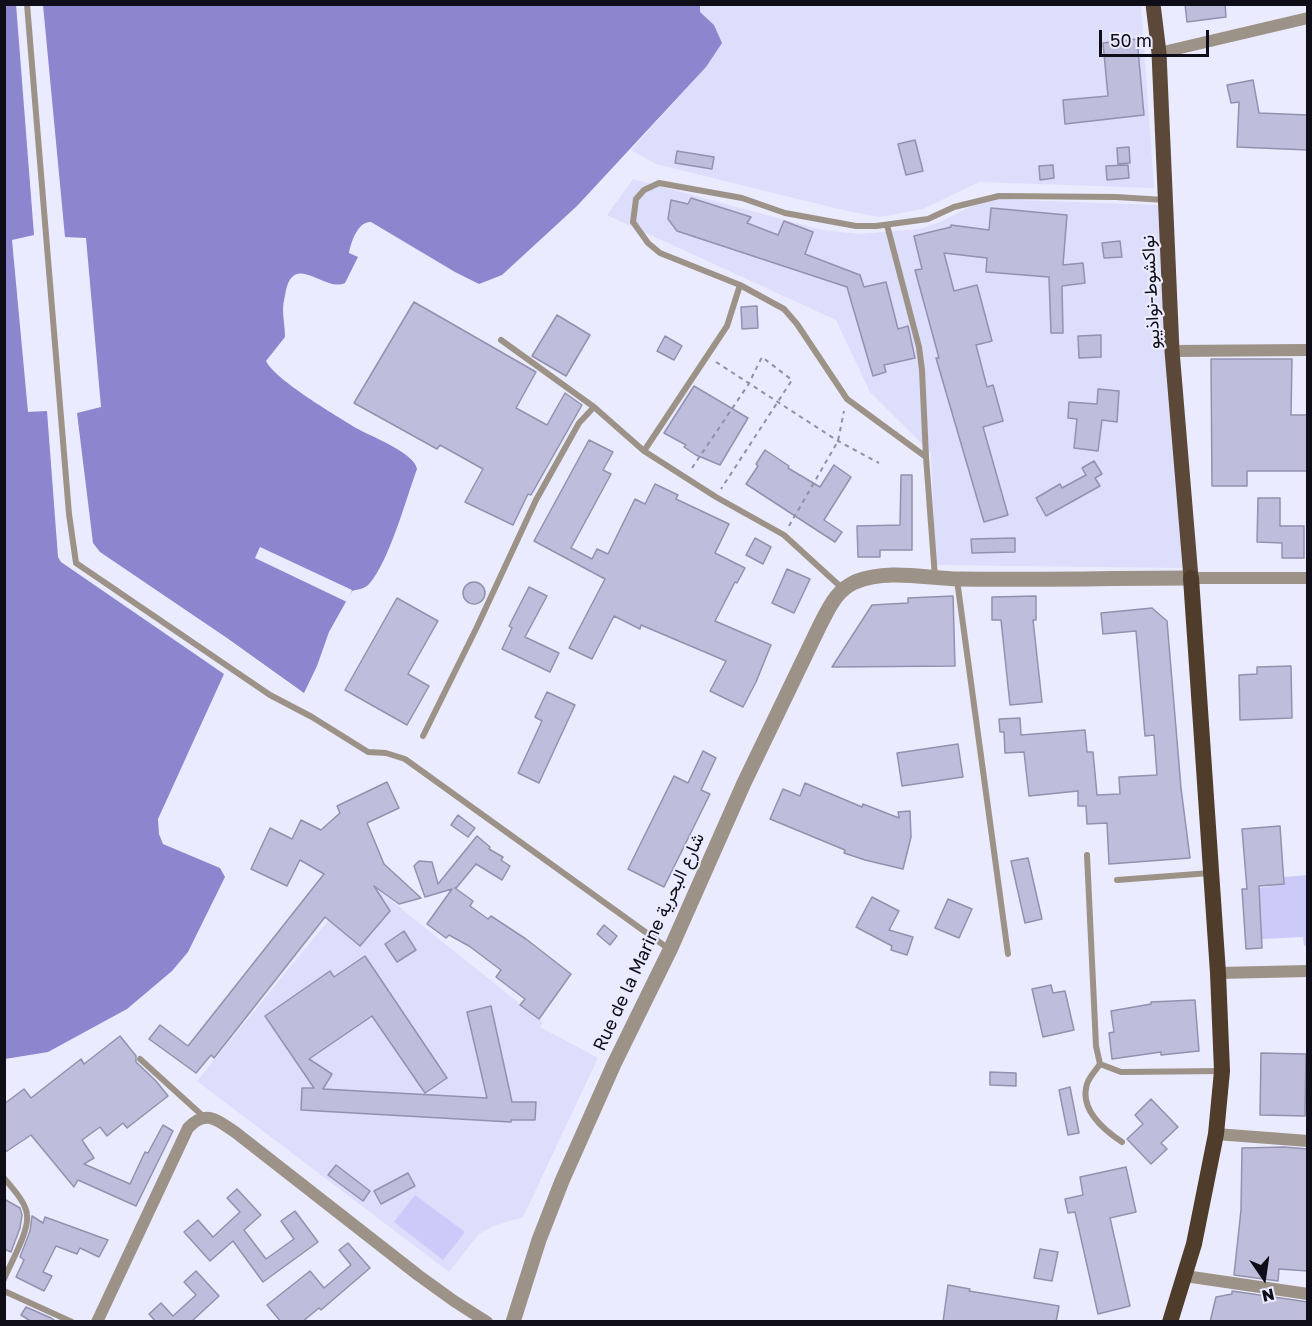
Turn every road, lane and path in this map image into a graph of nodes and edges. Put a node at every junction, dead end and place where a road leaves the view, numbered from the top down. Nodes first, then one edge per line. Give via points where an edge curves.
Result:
1 (27, 4) edge
2 (1154, 4) edge
3 (1308, 18) edge
4 (1159, 53) junction
5 (1166, 200) junction
6 (887, 225) junction
7 (740, 285) junction
8 (501, 340) dead end
9 (1308, 350) edge
10 (1172, 351) junction
11 (707, 356) junction
12 (748, 385) junction
13 (847, 399) junction
14 (777, 403) junction
15 (594, 407) junction
16 (838, 441) junction
17 (644, 451) junction
18 (926, 457) junction
19 (879, 464) dead end
20 (686, 477) junction
21 (716, 497) junction
22 (784, 535) junction
23 (935, 578) junction
24 (1191, 578) junction
25 (1308, 578) edge
26 (957, 579) junction
27 (843, 588) junction
28 (423, 736) dead end
29 (1087, 855) dead end
30 (1211, 873) junction
31 (1117, 880) dead end
32 (670, 950) junction
33 (1008, 954) dead end
34 (1308, 971) edge
35 (1218, 973) junction
36 (141, 1059) dead end
37 (1100, 1064) junction
38 (1222, 1071) junction
39 (204, 1117) junction
40 (1216, 1134) junction
41 (1122, 1142) dead end
42 (1308, 1142) edge
43 (4, 1178) edge
44 (1185, 1276) junction
45 (4, 1279) edge
46 (4, 1292) edge
47 (1308, 1294) edge
48 (72, 1322) edge
49 (97, 1322) edge
50 (487, 1322) edge
51 (513, 1322) edge
52 (1170, 1322) edge

1 - 32 lane via 76,563 270,695 368,752 405,759
2 - 4 main road, نواكشوط-نواذيبو
3 - 4 street
4 - 5 main road, نواكشوط-نواذيبو
5 - 6 lane via 999,196 954,207 928,219
5 - 10 main road, نواكشوط-نواذيبو
6 - 7 lane via 856,226 785,213 742,198 660,183 644,190 636,199 633,222 648,243 660,253
6 - 18 lane via 919,347
7 - 11 lane via 727,326
7 - 13 lane via 784,309
8 - 15 lane
9 - 10 street
10 - 24 main road, نواكشوط-نواذيبو
11 - 12 path
11 - 17 lane
12 - 14 path
12 - 14 path via 762,357 792,380
12 - 20 path
13 - 16 path
13 - 18 lane
14 - 16 path
14 - 21 path
15 - 17 lane
15 - 28 lane via 579,423 536,500
16 - 19 path
16 - 22 path
17 - 20 lane
18 - 23 lane
20 - 21 lane
21 - 22 lane
22 - 27 lane
23 - 26 street
23 - 27 street via 871,577
24 - 25 street
24 - 26 street
24 - 30 highway
26 - 33 lane
27 - 32 street, Rue de la Marine شارع البحرية via 821,623 744,783
29 - 37 lane
30 - 31 lane
30 - 35 highway
32 - 51 street, Rue de la Marine شارع البحرية via 562,1181
34 - 35 street
35 - 38 highway
36 - 39 lane
37 - 38 lane via 1121,1072
37 - 41 lane via 1087,1083 1086,1096 1093,1116 1104,1130
38 - 40 highway
39 - 49 street via 188,1128
39 - 50 street via 235,1132 418,1275
40 - 42 street
40 - 44 highway
43 - 45 lane via 27,1213 25,1228
44 - 47 street
44 - 52 highway
46 - 48 lane

